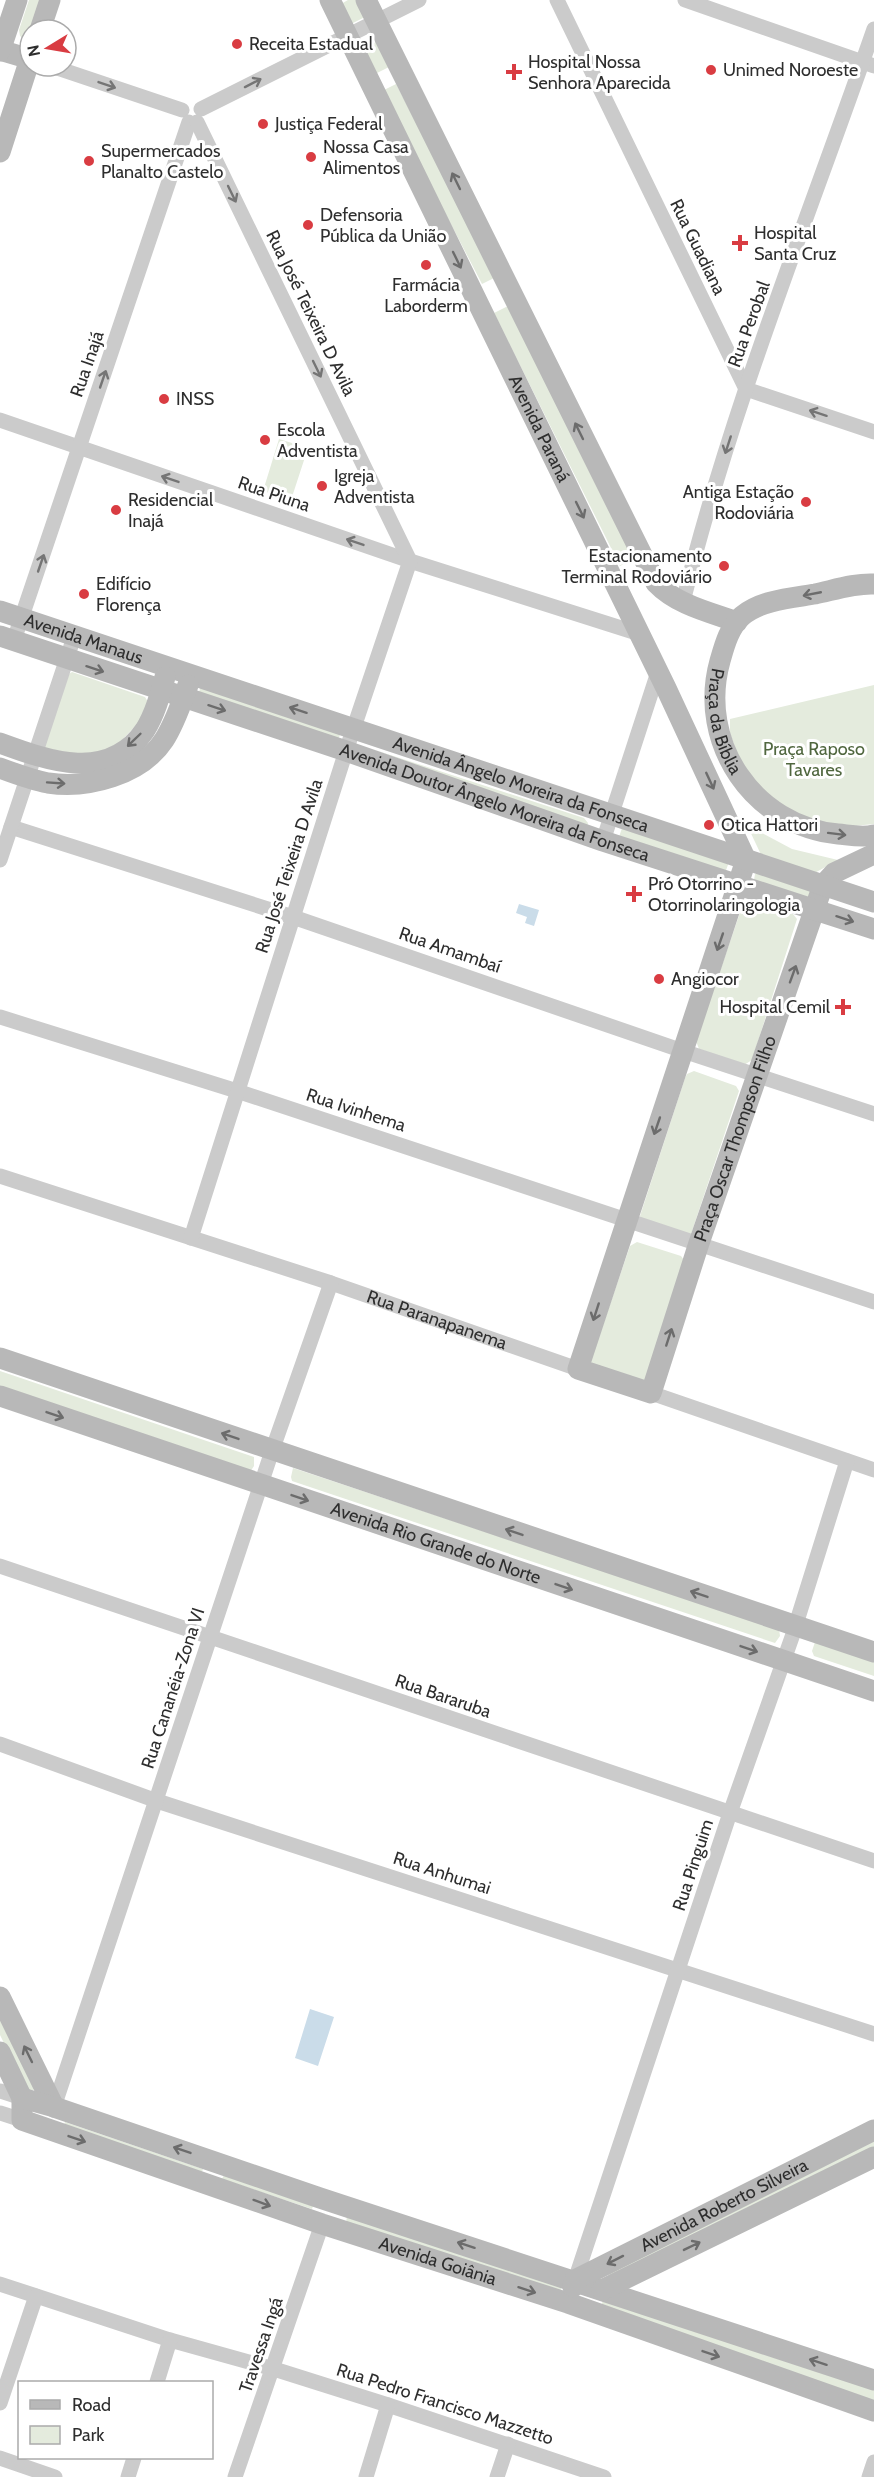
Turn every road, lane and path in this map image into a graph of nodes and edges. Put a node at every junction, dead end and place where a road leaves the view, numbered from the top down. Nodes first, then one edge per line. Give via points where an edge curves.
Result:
1 (17, 0) edge
2 (50, 0) edge
3 (330, 0) edge
4 (366, 0) edge
5 (419, 0) edge
6 (557, 0) edge
7 (685, 0) edge
8 (44, 18) edge
9 (377, 21) junction
10 (874, 29) edge
11 (348, 36) junction
12 (1, 47) edge
13 (18, 51) edge
14 (18, 54) edge
15 (868, 64) edge
16 (78, 76) edge
17 (24, 78) edge
18 (406, 81) junction
19 (376, 92) junction
20 (0, 105) edge
21 (192, 116) junction
22 (9, 125) junction
23 (0, 152) edge
24 (500, 270) junction
25 (471, 287) junction
26 (512, 295) junction
27 (484, 314) junction
28 (746, 389) junction
29 (0, 420) edge
30 (874, 432) edge
31 (80, 448) junction
32 (410, 561) junction
33 (873, 579) edge
34 (683, 602) junction
35 (0, 611) edge
36 (22, 619) junction
37 (737, 621) junction
38 (640, 634) junction
39 (74, 637) junction
40 (7, 638) edge
41 (66, 659) junction
42 (168, 668) junction
43 (191, 676) junction
44 (662, 680) junction
45 (162, 690) junction
46 (184, 697) junction
47 (353, 728) junction
48 (0, 743) edge
49 (346, 751) junction
50 (35, 756) junction
51 (0, 768) edge
52 (26, 778) junction
53 (741, 780) junction
54 (611, 816) junction
55 (11, 827) junction
56 (873, 840) edge
57 (603, 841) junction
58 (0, 860) edge
59 (746, 860) junction
60 (847, 866) junction
61 (823, 885) junction
62 (739, 886) junction
63 (866, 899) edge
64 (815, 910) junction
65 (293, 916) junction
66 (874, 929) edge
67 (0, 1017) edge
68 (682, 1051) junction
69 (757, 1074) junction
70 (237, 1092) junction
71 (874, 1114) edge
72 (0, 1178) edge
73 (626, 1219) junction
74 (191, 1238) junction
75 (699, 1243) junction
76 (331, 1283) junction
77 (874, 1302) edge
78 (0, 1358) edge
79 (578, 1369) junction
80 (651, 1393) junction
81 (0, 1396) edge
82 (272, 1451) junction
83 (848, 1461) junction
84 (874, 1470) edge
85 (261, 1485) junction
86 (0, 1566) edge
87 (796, 1626) junction
88 (211, 1638) junction
89 (874, 1652) edge
90 (783, 1660) junction
91 (874, 1691) edge
92 (0, 1744) edge
93 (157, 1801) junction
94 (730, 1813) junction
95 (874, 1860) edge
96 (679, 1971) junction
97 (0, 1997) edge
98 (874, 2034) edge
99 (0, 2052) edge
100 (0, 2091) edge
101 (22, 2098) junction
102 (54, 2107) junction
103 (0, 2113) edge
104 (22, 2120) junction
105 (50, 2130) junction
106 (874, 2130) edge
107 (874, 2157) edge
108 (215, 2161) junction
109 (207, 2184) junction
110 (331, 2201) junction
111 (322, 2224) junction
112 (575, 2280) junction
113 (0, 2284) edge
114 (602, 2290) junction
115 (36, 2296) junction
116 (568, 2303) junction
117 (593, 2313) junction
118 (170, 2340) junction
119 (274, 2369) junction
120 (874, 2380) edge
121 (157, 2381) edge
122 (0, 2403) edge
123 (388, 2405) junction
124 (874, 2411) edge
125 (508, 2444) junction
126 (0, 2458) edge
127 (133, 2459) edge
128 (874, 2462) edge
129 (55, 2477) edge
130 (128, 2477) edge
131 (235, 2477) edge
132 (366, 2477) edge
133 (497, 2477) edge
134 (604, 2477) edge
135 (869, 2477) edge

1 - 12 street
2 - 8 street
3 - 11 street, Avenida Paraná
4 - 9 street, Avenida Paraná
5 - 9 street
6 - 28 street, Rua Guadiana
7 - 15 street
9 - 11 street
9 - 18 street, Avenida Paraná
10 - 15 street, Rua Perobal
11 - 19 street, Avenida Paraná
21 -> 11 street
12 - 13 street
12 - 14 street
15 - 28 street, Rua Perobal
16 -> 21 street
17 - 22 street
18 - 19 street via 397,75 387,76 379,82
24 -> 18 street, Avenida Paraná
19 -> 25 street, Avenida Paraná
20 - 22 street via 8,114
31 -> 21 street, Rua Inajá
21 -> 32 street, Rua José Teixeira D Avila
22 - 23 street
24 - 25 street via 501,279 496,287 479,292
24 - 26 street, Avenida Paraná
25 - 27 street, Avenida Paraná
26 - 27 street via 496,292 489,297
34 -> 26 street, Avenida Paraná via 656,583
27 -> 38 street, Avenida Paraná
30 -> 28 street
28 -> 34 street, Rua Perobal via 700,533
29 - 31 street, Rua Piuna
32 -> 31 street, Rua Piuna
36 -> 31 street, Rua Inajá
32 - 38 street, Rua Piuna
32 - 47 street, Rua José Teixeira D Avila
33 -> 37 street via 770,602
34 - 37 street, Avenida Paraná
35 - 36 street, Avenida Manaus
36 - 39 street, Avenida Manaus
36 - 40 street, Rua Inajá
37 - 53 street, Praça da Bíblia via 719,666 715,699 724,744
38 - 44 street, Avenida Paraná
39 - 41 street
39 - 42 street, Avenida Manaus
40 - 41 street, Avenida Manaus
41 -> 45 street, Avenida Manaus
41 - 50 street
42 - 43 street, Avenida Ângelo Moreira da Fonseca
42 - 45 street
43 - 46 street
47 -> 43 street, Avenida Ângelo Moreira da Fonseca
44 - 53 street via 722,766
44 - 54 street
44 -> 59 street, Avenida Paraná
45 - 46 street, Avenida Doutor Ângelo Moreira da Fonseca
45 -> 50 street via 145,729 133,743 111,757 78,764
46 -> 49 street, Avenida Doutor Ângelo Moreira da Fonseca
52 -> 46 street via 49,783 85,783 130,769 163,742
47 - 49 street, Rua José Teixeira D Avila
47 - 54 street, Avenida Ângelo Moreira da Fonseca
48 - 50 street
49 - 57 street, Avenida Doutor Ângelo Moreira da Fonseca
49 - 65 street, Rua José Teixeira D Avila
50 - 52 street
51 - 52 street
52 - 55 street
53 -> 56 street, Praça da Bíblia via 768,808 798,826
54 - 57 street
54 - 59 street, Avenida Ângelo Moreira da Fonseca
55 - 58 street
55 - 65 street, Rua Amambaí
56 - 60 street
57 - 62 street, Avenida Doutor Ângelo Moreira da Fonseca
59 - 61 street, Avenida Ângelo Moreira da Fonseca
59 - 62 street
60 - 61 street
60 - 63 street via 851,886
61 - 63 street, Avenida Ângelo Moreira da Fonseca
61 - 64 street, Praça Oscar Thompson Filho
62 - 64 street, Avenida Doutor Ângelo Moreira da Fonseca
62 -> 68 street
64 -> 66 street, Avenida Doutor Ângelo Moreira da Fonseca
69 -> 64 street, Praça Oscar Thompson Filho
65 - 68 street, Rua Amambaí
65 - 70 street, Rua José Teixeira D Avila
67 - 70 street, Rua Ivinhema
68 - 69 street, Rua Amambaí
68 -> 73 street
69 - 71 street, Rua Amambaí
69 - 75 street, Praça Oscar Thompson Filho
70 - 73 street, Rua Ivinhema
70 - 74 street, Rua José Teixeira D Avila
72 - 74 street, Rua Paranapanema
73 - 75 street, Rua Ivinhema
73 -> 79 street
74 - 76 street, Rua Paranapanema
75 - 77 street, Rua Ivinhema
80 -> 75 street, Praça Oscar Thompson Filho
76 - 79 street, Rua Paranapanema
76 - 82 street, Rua Cananéia-Zona VI
82 -> 78 street, Avenida Rio Grande do Norte
79 - 80 street, Rua Paranapanema
80 - 83 street, Rua Paranapanema
81 -> 85 street, Avenida Rio Grande do Norte
82 - 85 street, Rua Cananéia-Zona VI
87 -> 82 street, Avenida Rio Grande do Norte
83 - 84 street, Rua Paranapanema
83 - 87 street, Rua Pinguim
85 - 88 street, Rua Cananéia-Zona VI
85 -> 90 street, Avenida Rio Grande do Norte
86 - 88 street, Rua Bararuba
87 - 89 street, Avenida Rio Grande do Norte
87 - 90 street, Rua Pinguim
88 - 93 street, Rua Cananéia-Zona VI
88 - 94 street, Rua Bararuba
90 - 91 street, Avenida Rio Grande do Norte
90 - 94 street, Rua Pinguim
92 - 93 street, Rua Anhumai
93 - 96 street, Rua Anhumai
93 - 102 street, Rua Cananéia-Zona VI
94 - 95 street, Rua Bararuba
94 - 96 street, Rua Pinguim
96 - 98 street, Rua Anhumai
96 - 112 street, Rua Pinguim
102 -> 97 street
99 - 101 street
100 - 101 street, Avenida Goiânia
101 - 102 street, Avenida Goiânia
101 - 104 street
102 - 105 street
108 -> 102 street, Avenida Goiânia
103 - 104 street, Avenida Goiânia
104 - 105 street, Avenida Goiânia
105 -> 109 street, Avenida Goiânia
106 -> 112 street, Avenida Roberto Silveira
114 -> 107 street, Avenida Roberto Silveira
108 - 109 street
108 - 110 street, Avenida Goiânia
109 -> 111 street, Avenida Goiânia
110 - 111 street, Travessa Ingá via 317,2208
112 -> 110 street, Avenida Goiânia
111 -> 116 street, Avenida Goiânia
111 - 119 street, Travessa Ingá
112 - 114 street, Avenida Goiânia
112 - 116 street
113 - 115 street, Rua Pedro Francisco Mazzetto
114 - 117 street
120 -> 114 street, Avenida Goiânia
115 - 118 street, Rua Pedro Francisco Mazzetto
115 - 122 street
116 - 117 street, Avenida Goiânia
117 -> 124 street, Avenida Goiânia
118 - 119 street, Rua Pedro Francisco Mazzetto
118 - 121 street
119 - 123 street, Rua Pedro Francisco Mazzetto
119 - 131 street, Travessa Ingá
123 - 125 street, Rua Pedro Francisco Mazzetto
123 - 132 street
125 - 133 street
125 - 134 street, Rua Pedro Francisco Mazzetto
126 - 129 street
127 - 130 street
128 - 135 street

